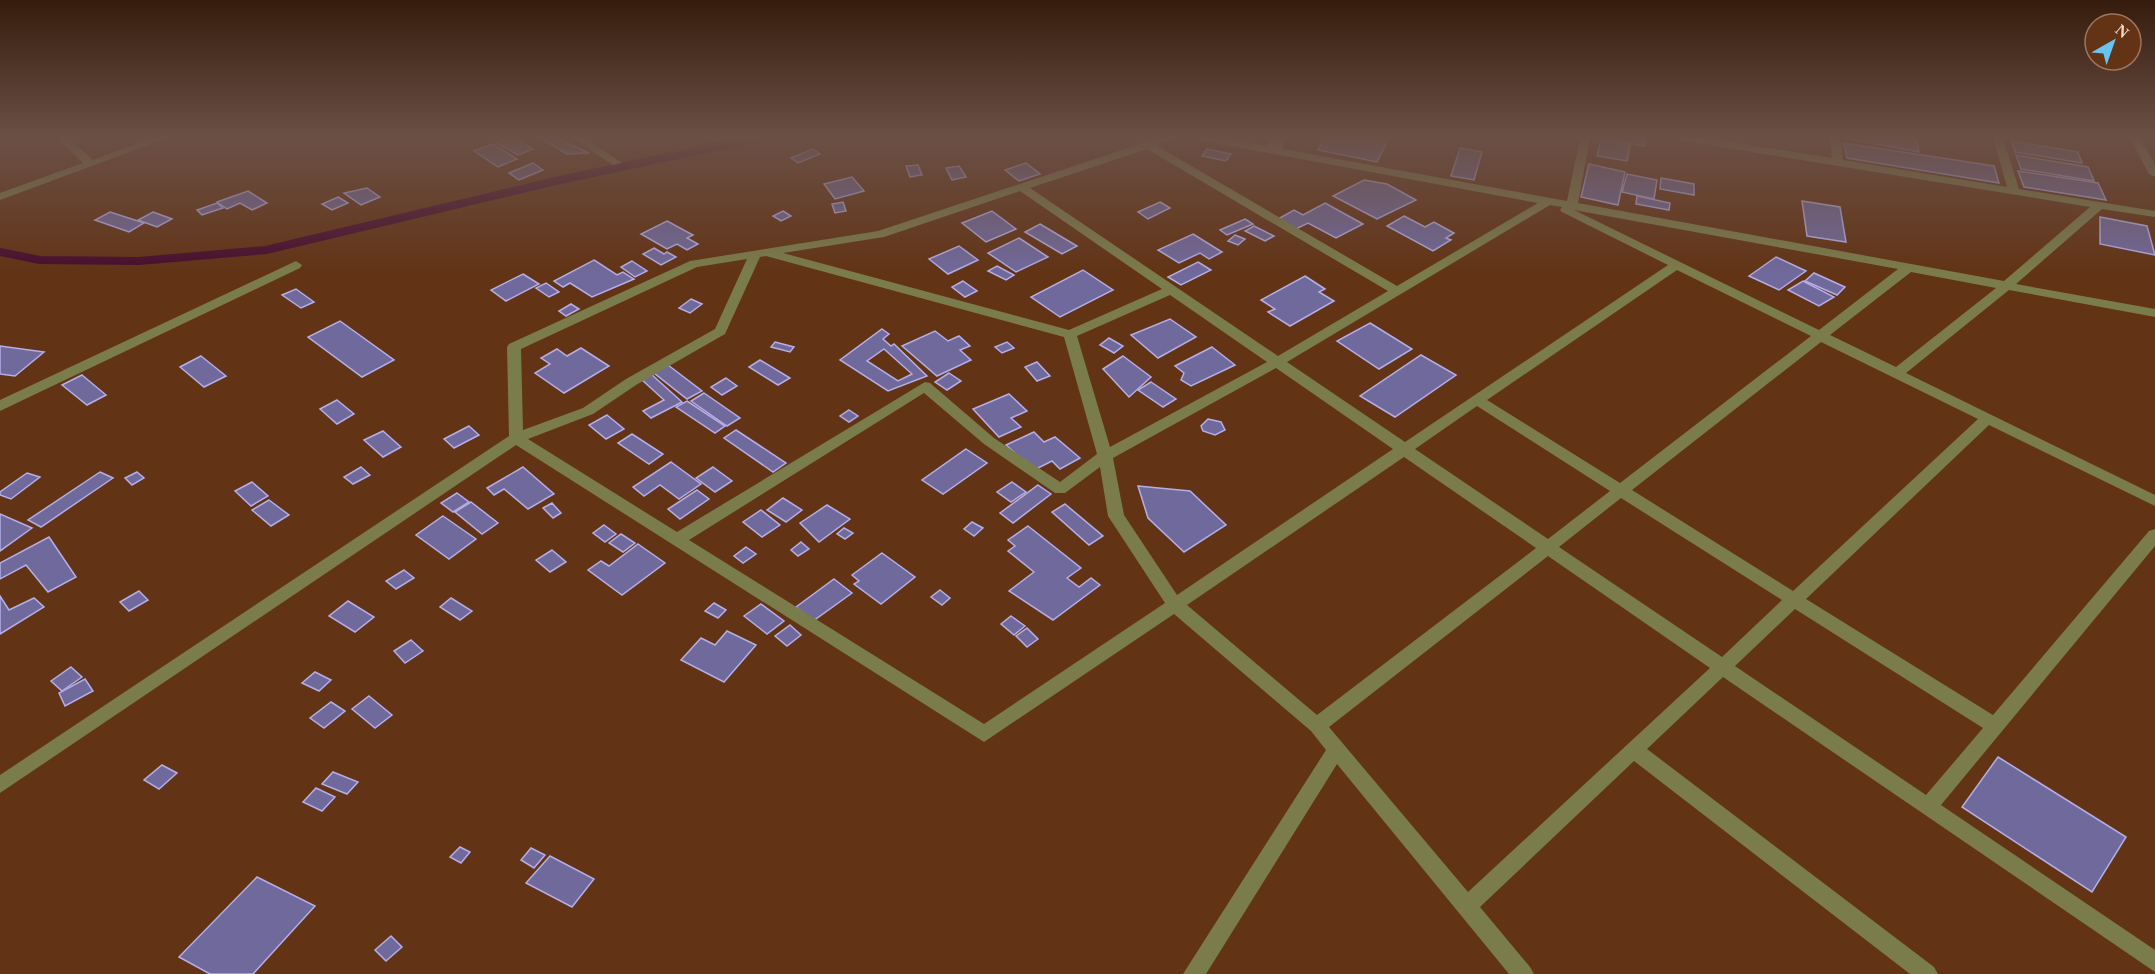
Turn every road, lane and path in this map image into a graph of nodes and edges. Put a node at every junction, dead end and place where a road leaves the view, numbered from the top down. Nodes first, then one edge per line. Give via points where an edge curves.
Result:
1 (37, 183) edge
2 (1036, 183) edge
3 (1214, 183) edge
4 (1453, 183) edge
5 (1576, 183) edge
6 (1967, 183) edge
7 (2012, 183) edge
8 (1022, 188) junction
9 (2014, 191) junction
10 (0, 197) edge
11 (1549, 201) junction
12 (2099, 205) junction
13 (1572, 206) junction
14 (2155, 214) edge
15 (769, 253) junction
16 (755, 255) junction
17 (296, 265) dead end
18 (1676, 265) junction
19 (1909, 267) junction
20 (2007, 285) junction
21 (1171, 290) junction
22 (1397, 291) junction
23 (2155, 313) edge
24 (1070, 334) junction
25 (1821, 336) junction
26 (1277, 362) junction
27 (1896, 374) junction
28 (1477, 400) junction
29 (0, 406) edge
30 (1987, 419) junction
31 (516, 438) junction
32 (1404, 449) junction
33 (1105, 456) junction
34 (1622, 491) junction
35 (2155, 501) edge
36 (2155, 535) edge
37 (677, 540) junction
38 (1548, 548) junction
39 (1794, 599) junction
40 (1175, 604) junction
41 (1722, 667) junction
42 (1317, 726) junction
43 (1995, 726) junction
44 (1336, 748) junction
45 (1634, 750) junction
46 (0, 784) edge
47 (1928, 807) junction
48 (1467, 906) junction
49 (2155, 962) edge
50 (1199, 972) edge
51 (1522, 974) edge
52 (1927, 974) edge

1 - 10 street
2 - 8 street
3 - 22 street
4 - 11 street
5 - 13 street
6 - 9 street
7 - 9 street
8 - 15 street via 880,234
8 - 21 street
9 - 12 street
11 - 13 street
11 - 18 street
11 - 22 street
12 - 14 street
12 - 20 street
13 - 19 street
15 - 16 street
15 - 24 street
16 - 31 street via 720,331 631,381 588,411
16 - 31 street via 694,264 514,347
17 - 29 street
18 - 25 street
18 - 28 street
19 - 20 street
19 - 25 street
20 - 23 street
20 - 27 street
21 - 24 street
21 - 26 street
22 - 26 street
24 - 33 street
25 - 27 street
25 - 34 street
26 - 32 street
26 - 33 street
27 - 30 street
28 - 32 street
28 - 34 street
30 - 35 street
30 - 39 street
31 - 37 street
31 - 46 street
32 - 38 street
32 - 40 street
33 - 37 street via 1060,489 989,441 925,386
33 - 40 street via 1116,516
34 - 38 street
34 - 39 street
36 - 43 street
37 - 40 street via 984,734
38 - 41 street
38 - 42 street
39 - 41 street
39 - 43 street
40 - 42 street
41 - 45 street
41 - 47 street
42 - 44 street
43 - 47 street
44 - 48 street
44 - 50 street
45 - 48 street
45 - 52 street
47 - 49 street
48 - 51 street

